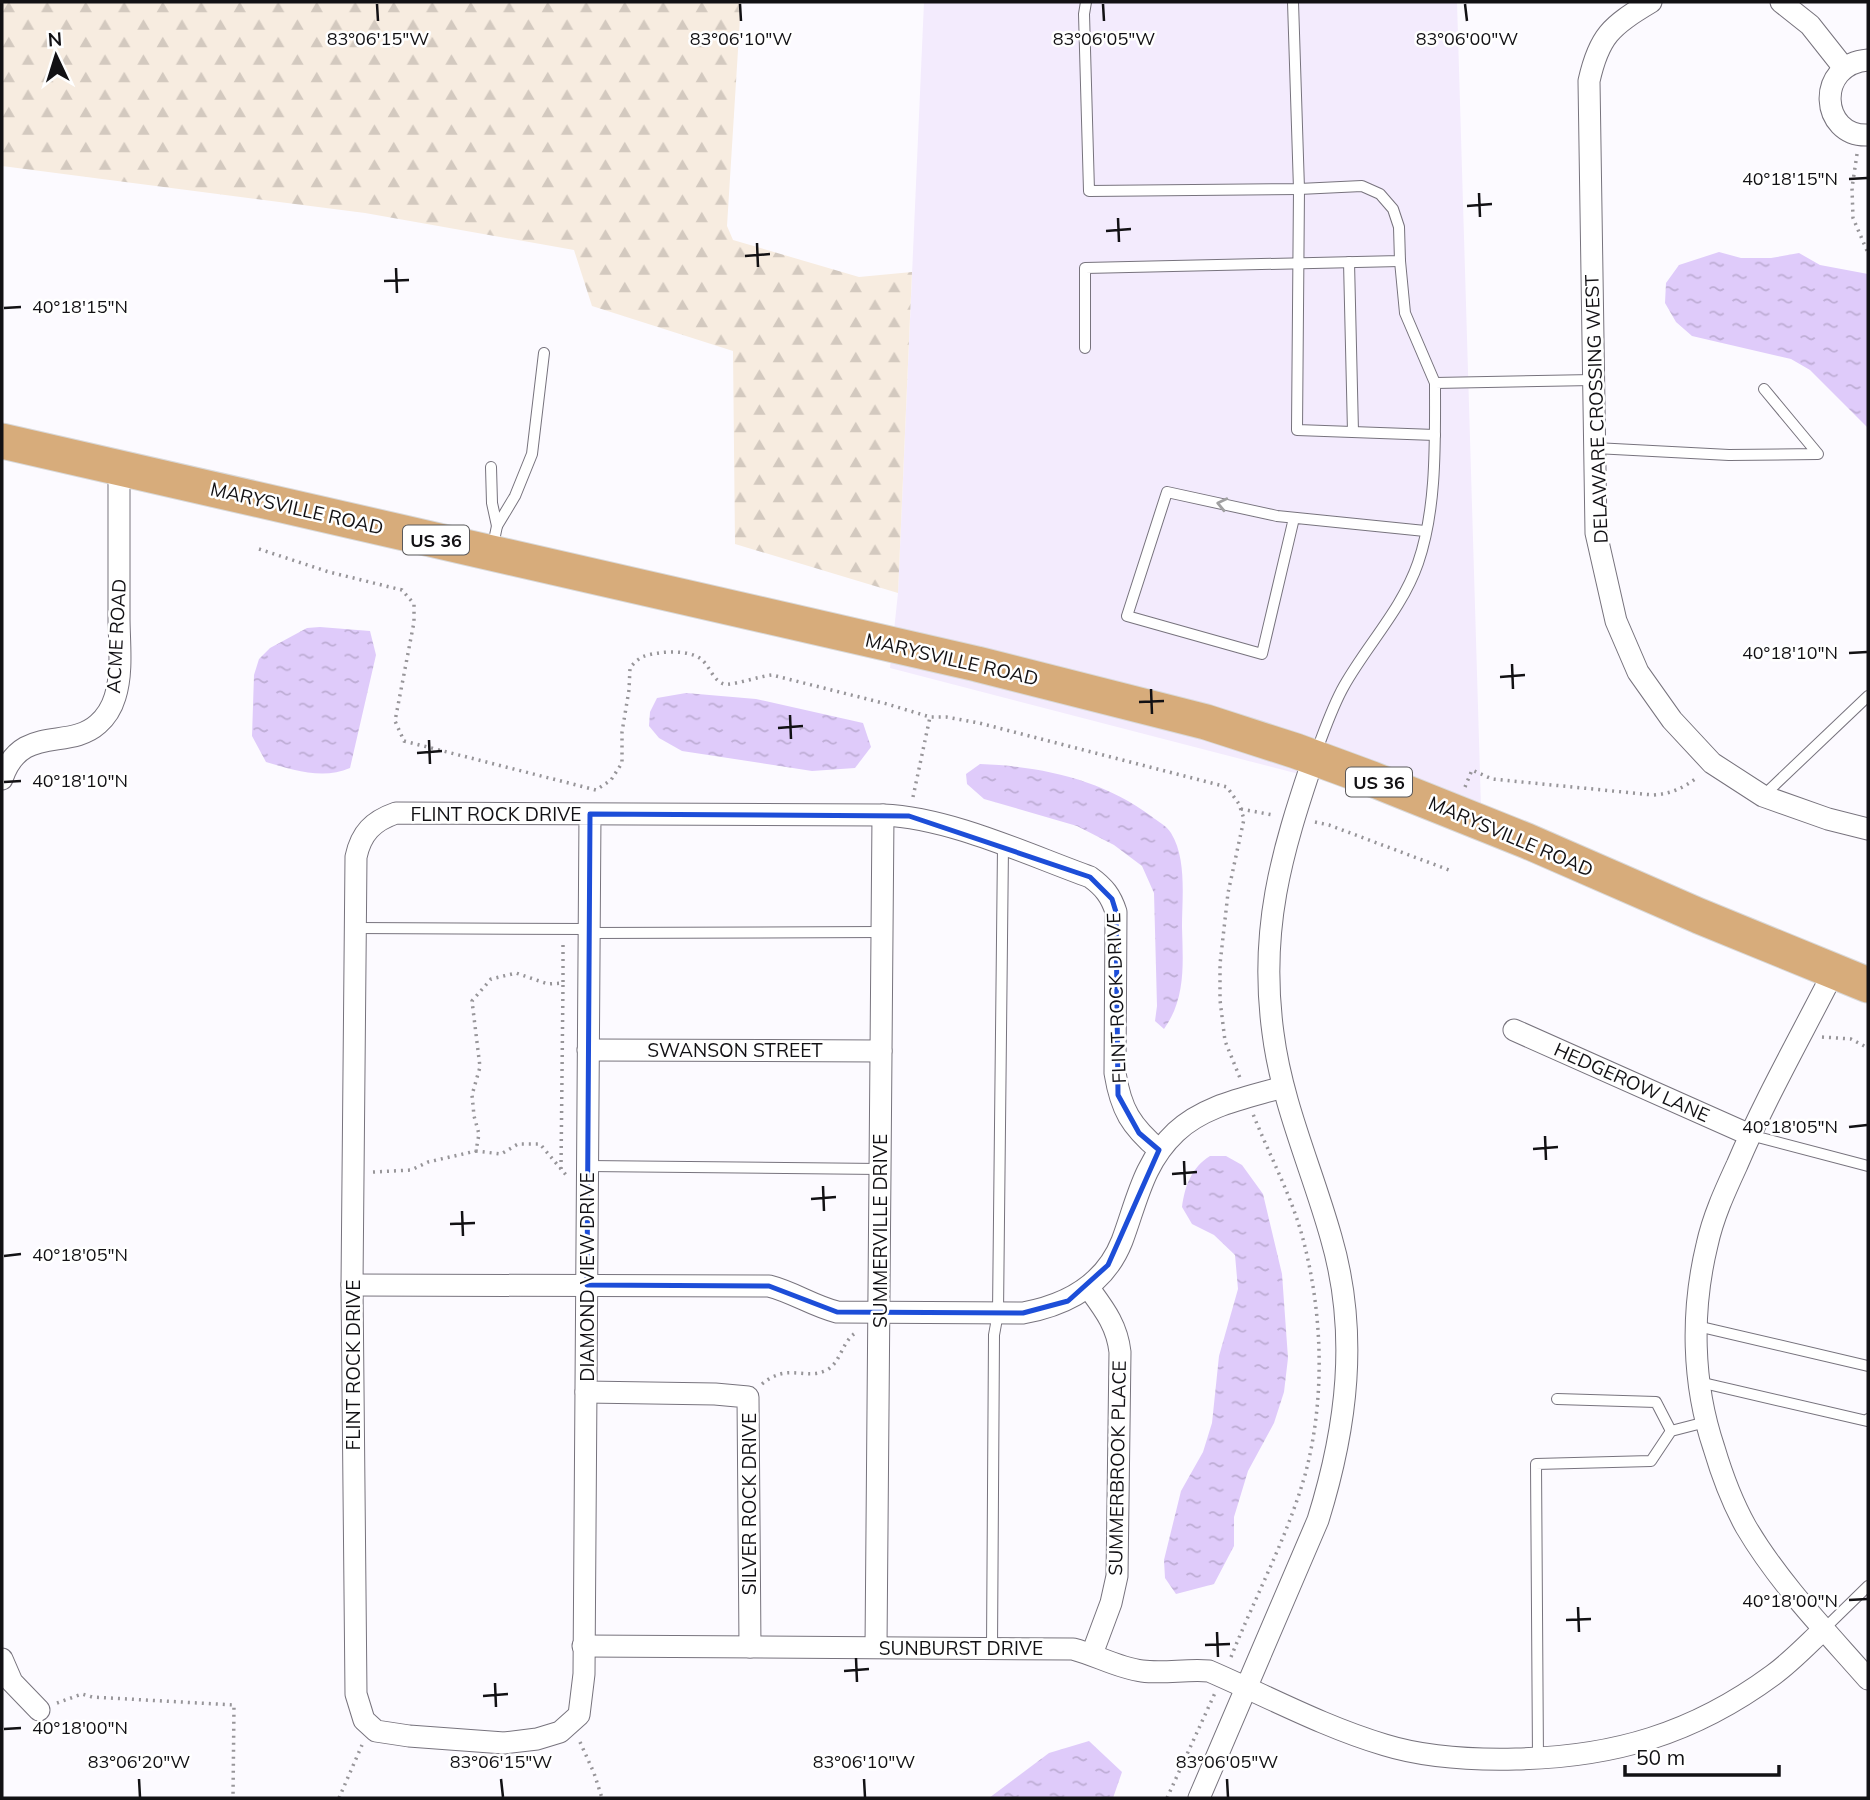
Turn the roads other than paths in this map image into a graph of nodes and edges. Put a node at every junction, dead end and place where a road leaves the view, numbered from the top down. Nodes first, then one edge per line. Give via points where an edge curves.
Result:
1 (1086, 2) edge
2 (1293, 2) edge
3 (1651, 2) edge
4 (1781, 2) edge
5 (1868, 61) edge
6 (1844, 68) junction
7 (1864, 134) edge
8 (1299, 189) junction
9 (1400, 261) junction
10 (1298, 262) junction
11 (1349, 262) junction
12 (1085, 348) dead end
13 (544, 353) dead end
14 (1593, 380) junction
15 (1435, 383) junction
16 (1764, 389) dead end
17 (1353, 432) junction
18 (1435, 435) junction
19 (2, 441) edge
20 (1595, 448) junction
21 (119, 467) junction
22 (491, 467) dead end
23 (1294, 518) junction
24 (1425, 531) junction
25 (494, 539) junction
26 (1868, 696) edge
27 (1314, 757) junction
28 (2, 779) edge
29 (1763, 796) junction
30 (590, 814) junction
31 (883, 815) junction
32 (1868, 829) edge
33 (1003, 846) junction
34 (355, 928) junction
35 (589, 931) junction
36 (882, 932) junction
37 (1834, 971) junction
38 (1868, 985) edge
39 (1514, 1030) dead end
40 (588, 1050) junction
41 (881, 1051) junction
42 (1283, 1087) junction
43 (1750, 1135) junction
44 (1159, 1150) junction
45 (1868, 1166) edge
46 (880, 1169) junction
47 (580, 1173) junction
48 (352, 1285) junction
49 (587, 1286) junction
50 (1088, 1287) junction
51 (879, 1313) junction
52 (998, 1313) junction
53 (1697, 1326) junction
54 (1868, 1366) edge
55 (1699, 1382) junction
56 (586, 1392) junction
57 (1557, 1399) dead end
58 (1868, 1419) edge
59 (1706, 1422) junction
60 (1671, 1431) junction
61 (1868, 1586) edge
62 (1824, 1629) junction
63 (583, 1646) junction
64 (750, 1647) junction
65 (876, 1647) junction
66 (992, 1648) junction
67 (1092, 1654) junction
68 (2, 1659) edge
69 (1868, 1679) edge
70 (1246, 1688) junction
71 (39, 1710) road end
72 (565, 1727) joint
73 (1538, 1759) junction
74 (1199, 1798) edge

1 - 8 lane via 1089,191
2 - 8 lane
3 - 14 street, DELAWARE CROSSING WEST via 1611,30 1595,53 1589,81
4 - 6 street via 1810,25
5 - 6 street
6 - 7 street via 1834,79 1830,107 1848,130
8 - 9 lane via 1362,186 1380,194 1393,209 1399,227
8 - 10 lane
9 - 11 lane
9 - 15 lane via 1405,313
10 - 11 lane
10 - 12 lane via 1085,268
10 - 17 lane via 1297,430
11 - 17 lane
13 - 25 lane via 532,454
14 - 15 lane
14 - 20 street, DELAWARE CROSSING WEST
15 - 18 lane
16 - 20 lane via 1818,454
17 - 18 lane
18 - 24 lane
19 - 21 highway, MARYSVILLE ROAD / US 36
20 - 29 street, DELAWARE CROSSING WEST via 1596,533 1616,621 1637,672 1672,720 1712,763
21 - 25 highway, MARYSVILLE ROAD / US 36
21 - 28 street, ACME ROAD via 116,696 98,724 87,732 34,743 6,765
22 - 25 lane
23 -> 23 lane via 1167,492 1127,616 1262,654
23 - 24 lane
24 - 27 lane via 1418,563 1391,616 1343,687
25 - 27 highway, MARYSVILLE ROAD / US 36 via 1119,698
26 - 29 lane
27 - 37 highway, MARYSVILLE ROAD / US 36
27 - 42 street via 1275,888 1269,936 1268,985
29 - 32 street, DELAWARE CROSSING WEST
30 - 31 street, FLINT ROCK DRIVE
30 - 34 street, FLINT ROCK DRIVE via 396,813 380,818 359,843
30 - 35 street, DIAMOND VIEW DRIVE
31 - 33 street, FLINT ROCK DRIVE via 938,822
31 - 36 street, SUMMERVILLE DRIVE
33 - 44 street, FLINT ROCK DRIVE via 1090,877 1112,899 1116,912 1118,1095 1139,1133
33 - 52 lane
34 - 35 lane
34 - 48 street, FLINT ROCK DRIVE
35 - 36 lane
35 - 40 street, DIAMOND VIEW DRIVE
36 - 41 street, SUMMERVILLE DRIVE
37 - 38 highway, MARYSVILLE ROAD / US 36
37 - 43 street
39 - 43 street, HEDGEROW LANE
40 - 41 street, SWANSON STREET
40 - 47 street, DIAMOND VIEW DRIVE
41 - 46 street, SUMMERVILLE DRIVE
42 - 44 street via 1198,1116
42 - 70 street via 1332,1239 1342,1287 1347,1377 1333,1473 1318,1520
43 - 45 lane
43 - 53 street via 1707,1244
44 - 50 street via 1144,1173 1121,1242
46 - 47 lane
46 - 51 street, SUMMERVILLE DRIVE
47 - 49 street, DIAMOND VIEW DRIVE
48 - 49 street
48 - 72 street, FLINT ROCK DRIVE via 356,1694 367,1723 376,1731 409,1736 505,1743 537,1739
49 - 51 street via 769,1286 837,1312
49 - 56 street, DIAMOND VIEW DRIVE
50 - 52 street via 1045,1309
50 - 67 street, SUMMERBROOK PLACE via 1111,1317 1120,1352 1117,1576
51 - 52 street
51 - 65 street, SUMMERVILLE DRIVE
52 - 66 lane via 994,1335
53 - 54 lane
53 - 55 street
55 - 58 lane
55 - 59 street
56 - 63 street, DIAMOND VIEW DRIVE
56 - 64 street, SILVER ROCK DRIVE via 748,1397
57 - 60 lane via 1656,1402
59 - 60 lane
59 - 62 street via 1744,1524
60 - 73 lane via 1651,1461 1536,1464
61 - 62 lane
62 - 69 street
62 - 73 street, SUNBURST DRIVE via 1774,1675 1690,1725 1612,1750
63 - 64 street, SUNBURST DRIVE
63 - 72 street, DIAMOND VIEW DRIVE via 579,1715
64 - 65 street, SUNBURST DRIVE
65 - 66 street, SUNBURST DRIVE
66 - 67 street, SUNBURST DRIVE via 1073,1649
67 - 70 street, SUNBURST DRIVE via 1145,1672 1209,1671
68 - 71 street via 12,1682
70 - 73 street, SUNBURST DRIVE via 1386,1746 1476,1760
70 - 74 street

